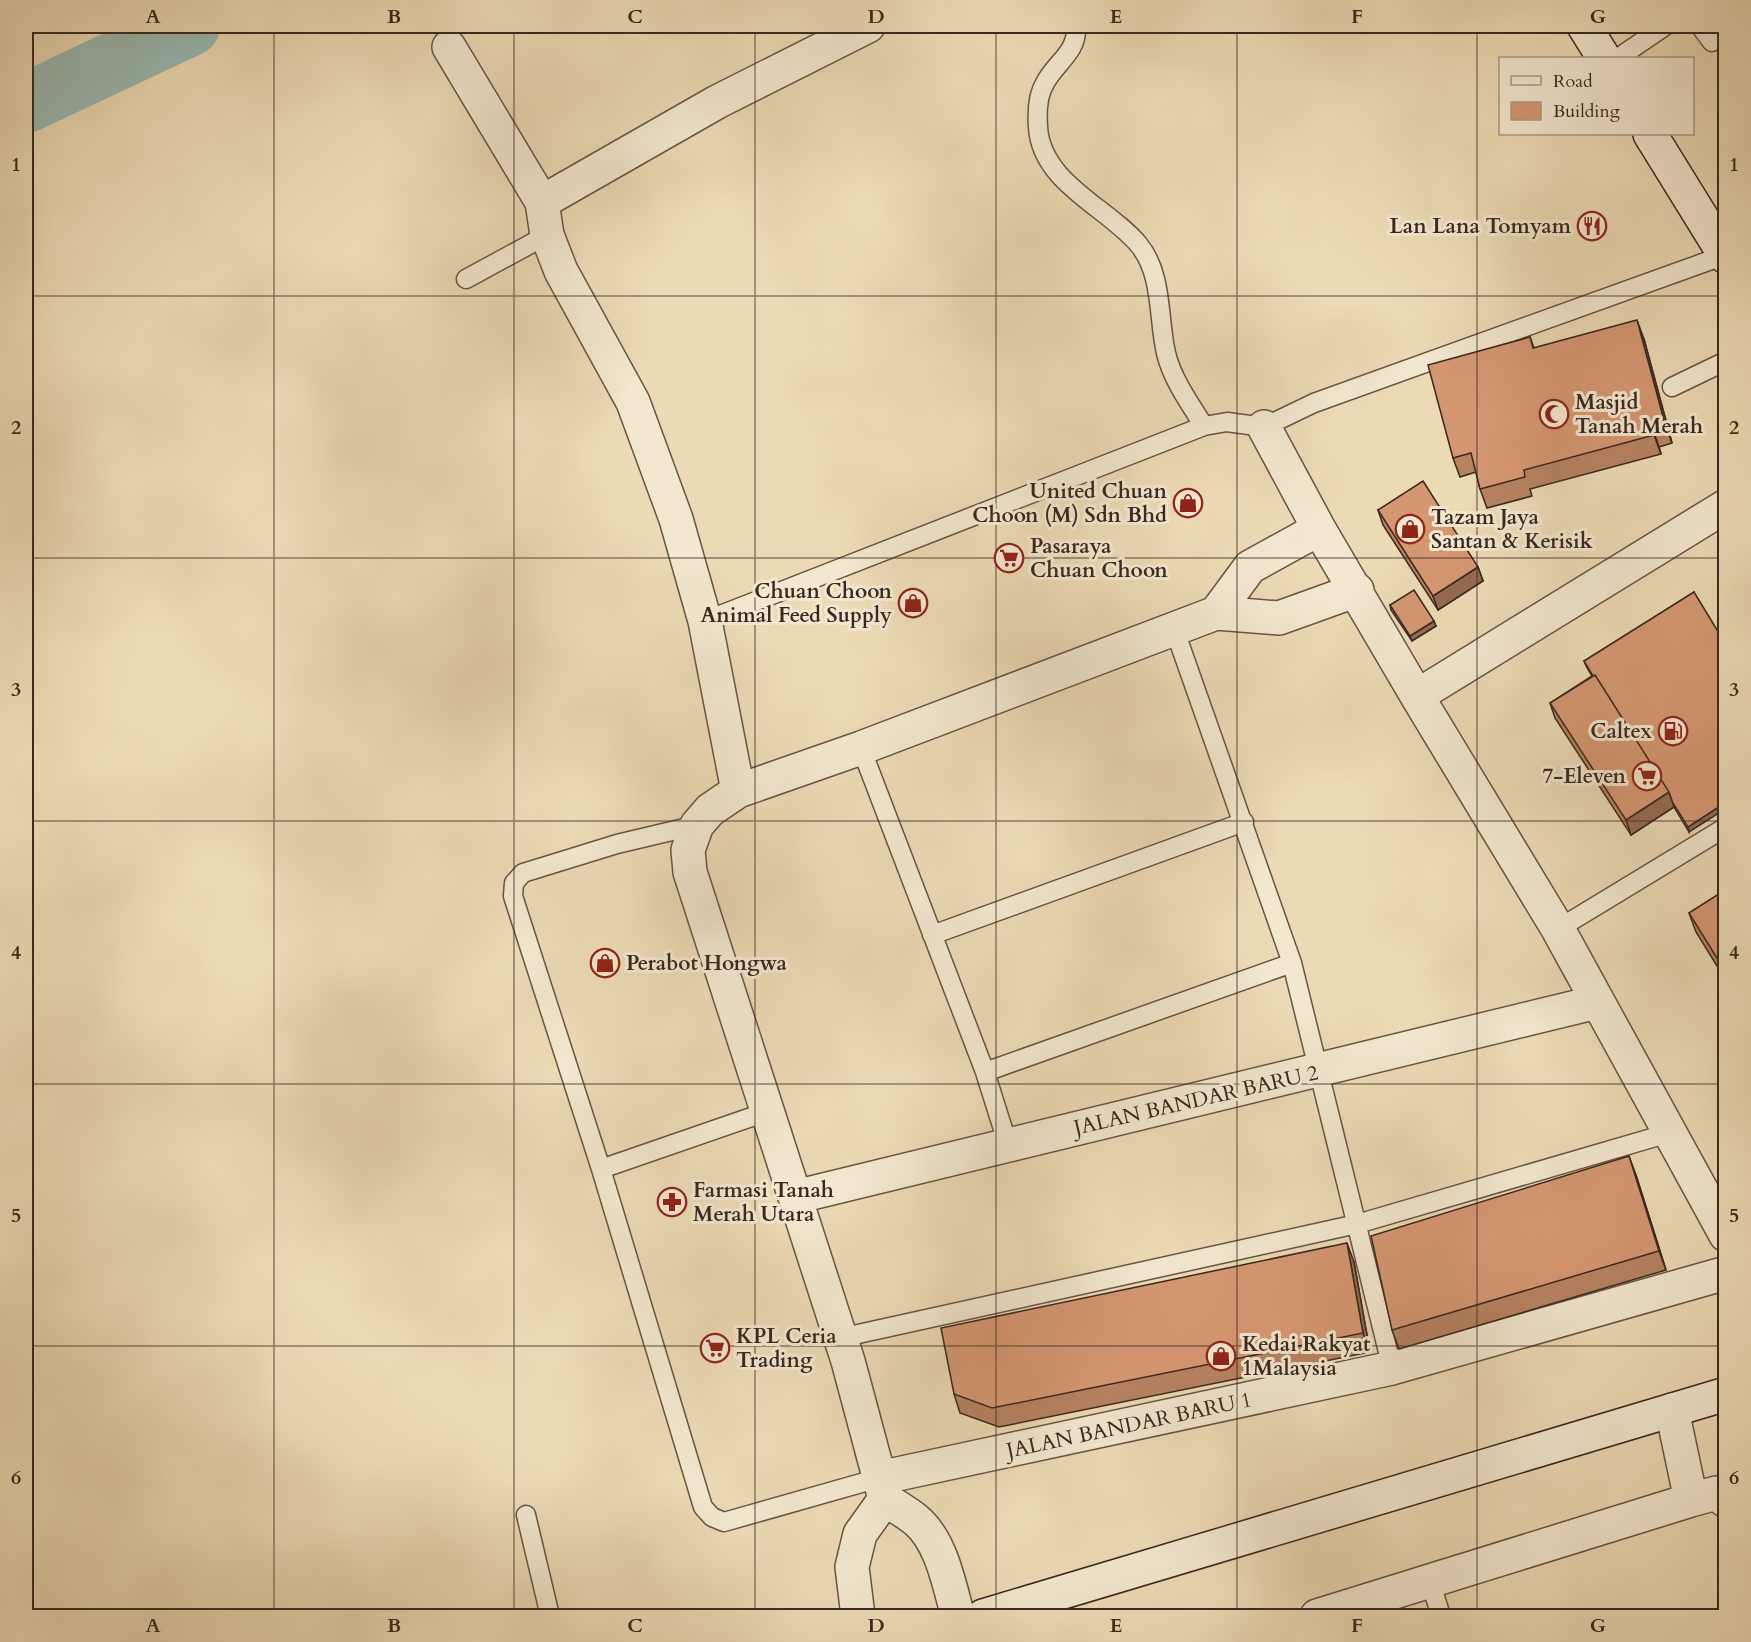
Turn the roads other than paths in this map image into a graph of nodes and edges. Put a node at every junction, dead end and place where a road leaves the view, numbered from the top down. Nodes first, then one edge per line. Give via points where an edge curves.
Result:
1 (868, 26) edge
2 (1076, 26) edge
3 (1584, 26) edge
4 (1665, 26) edge
5 (1700, 26) edge
6 (1712, 42) dead end
7 (448, 47) dead end
8 (1603, 57) edge
9 (1619, 57) edge
10 (1651, 135) edge
11 (542, 202) junction
12 (547, 235) junction
13 (1725, 256) edge
14 (466, 279) dead end
15 (1725, 361) edge
16 (1672, 387) dead end
17 (1204, 426) junction
18 (1264, 427) junction
19 (1725, 506) edge
20 (1319, 530) junction
21 (1357, 590) junction
22 (1216, 613) junction
23 (705, 621) junction
24 (1175, 631) junction
25 (1417, 696) junction
26 (861, 748) junction
27 (738, 791) junction
28 (1244, 822) junction
29 (697, 825) junction
30 (1725, 827) edge
31 (1558, 930) junction
32 (932, 935) junction
33 (1292, 963) junction
34 (1597, 1002) junction
35 (1320, 1071) junction
36 (986, 1072) junction
37 (766, 1112) junction
38 (1669, 1133) junction
39 (1008, 1145) junction
40 (601, 1169) junction
41 (795, 1197) junction
42 (1358, 1224) junction
43 (1725, 1235) edge
44 (1725, 1273) edge
45 (840, 1338) junction
46 (1392, 1368) junction
47 (1725, 1394) edge
48 (1672, 1410) junction
49 (882, 1488) junction
50 (1690, 1500) junction
51 (1725, 1501) edge
52 (526, 1515) dead end
53 (1430, 1581) junction
54 (978, 1616) edge
55 (550, 1617) edge
56 (858, 1617) edge
57 (1317, 1617) edge
58 (1442, 1617) edge

1 - 11 street via 717,102
2 - 17 lane via 1073,48 1044,84 1038,103 1038,130 1045,152 1079,195 1122,227 1140,246 1153,268 1166,355
3 - 8 street
4 - 9 lane
5 - 6 lane
7 - 11 street
10 - 13 street
11 - 12 street
12 - 14 lane
12 - 23 street via 561,271 633,402 676,519
13 - 18 lane via 1314,403
15 - 16 lane
17 - 18 lane via 1227,422
17 - 23 lane
18 - 20 street
19 - 25 street
20 - 21 street
20 - 22 street via 1250,567
21 - 22 street via 1279,618
21 - 25 street
22 - 24 street
23 - 27 street
24 - 26 street
24 - 28 lane
25 - 31 street
26 - 27 street
26 - 32 lane
27 - 29 street via 710,810
28 - 32 lane
28 - 33 lane
29 - 37 street via 688,850 690,872
29 - 40 lane via 523,873 514,883 513,897
30 - 31 lane
31 - 34 street
32 - 36 lane
33 - 35 lane
33 - 36 lane
34 - 35 street, JALAN BANDAR BARU 2
34 - 38 street
35 - 39 street, JALAN BANDAR BARU 2
35 - 42 lane
36 - 39 lane
37 - 40 lane
37 - 41 street
38 - 42 lane
38 - 43 street
39 - 41 street, JALAN BANDAR BARU 2
40 - 49 lane via 703,1507 724,1522
41 - 45 street
42 - 45 lane
42 - 46 lane
44 - 46 street, JALAN BANDAR BARU 1
45 - 49 street
46 - 49 street, JALAN BANDAR BARU 1
47 - 48 street
48 - 50 street
48 - 54 street
49 - 54 street via 933,1542 948,1581
49 - 56 street via 860,1534 852,1567
50 - 51 street via 1716,1493
50 - 53 street
52 - 55 lane
53 - 57 street
53 - 58 lane

